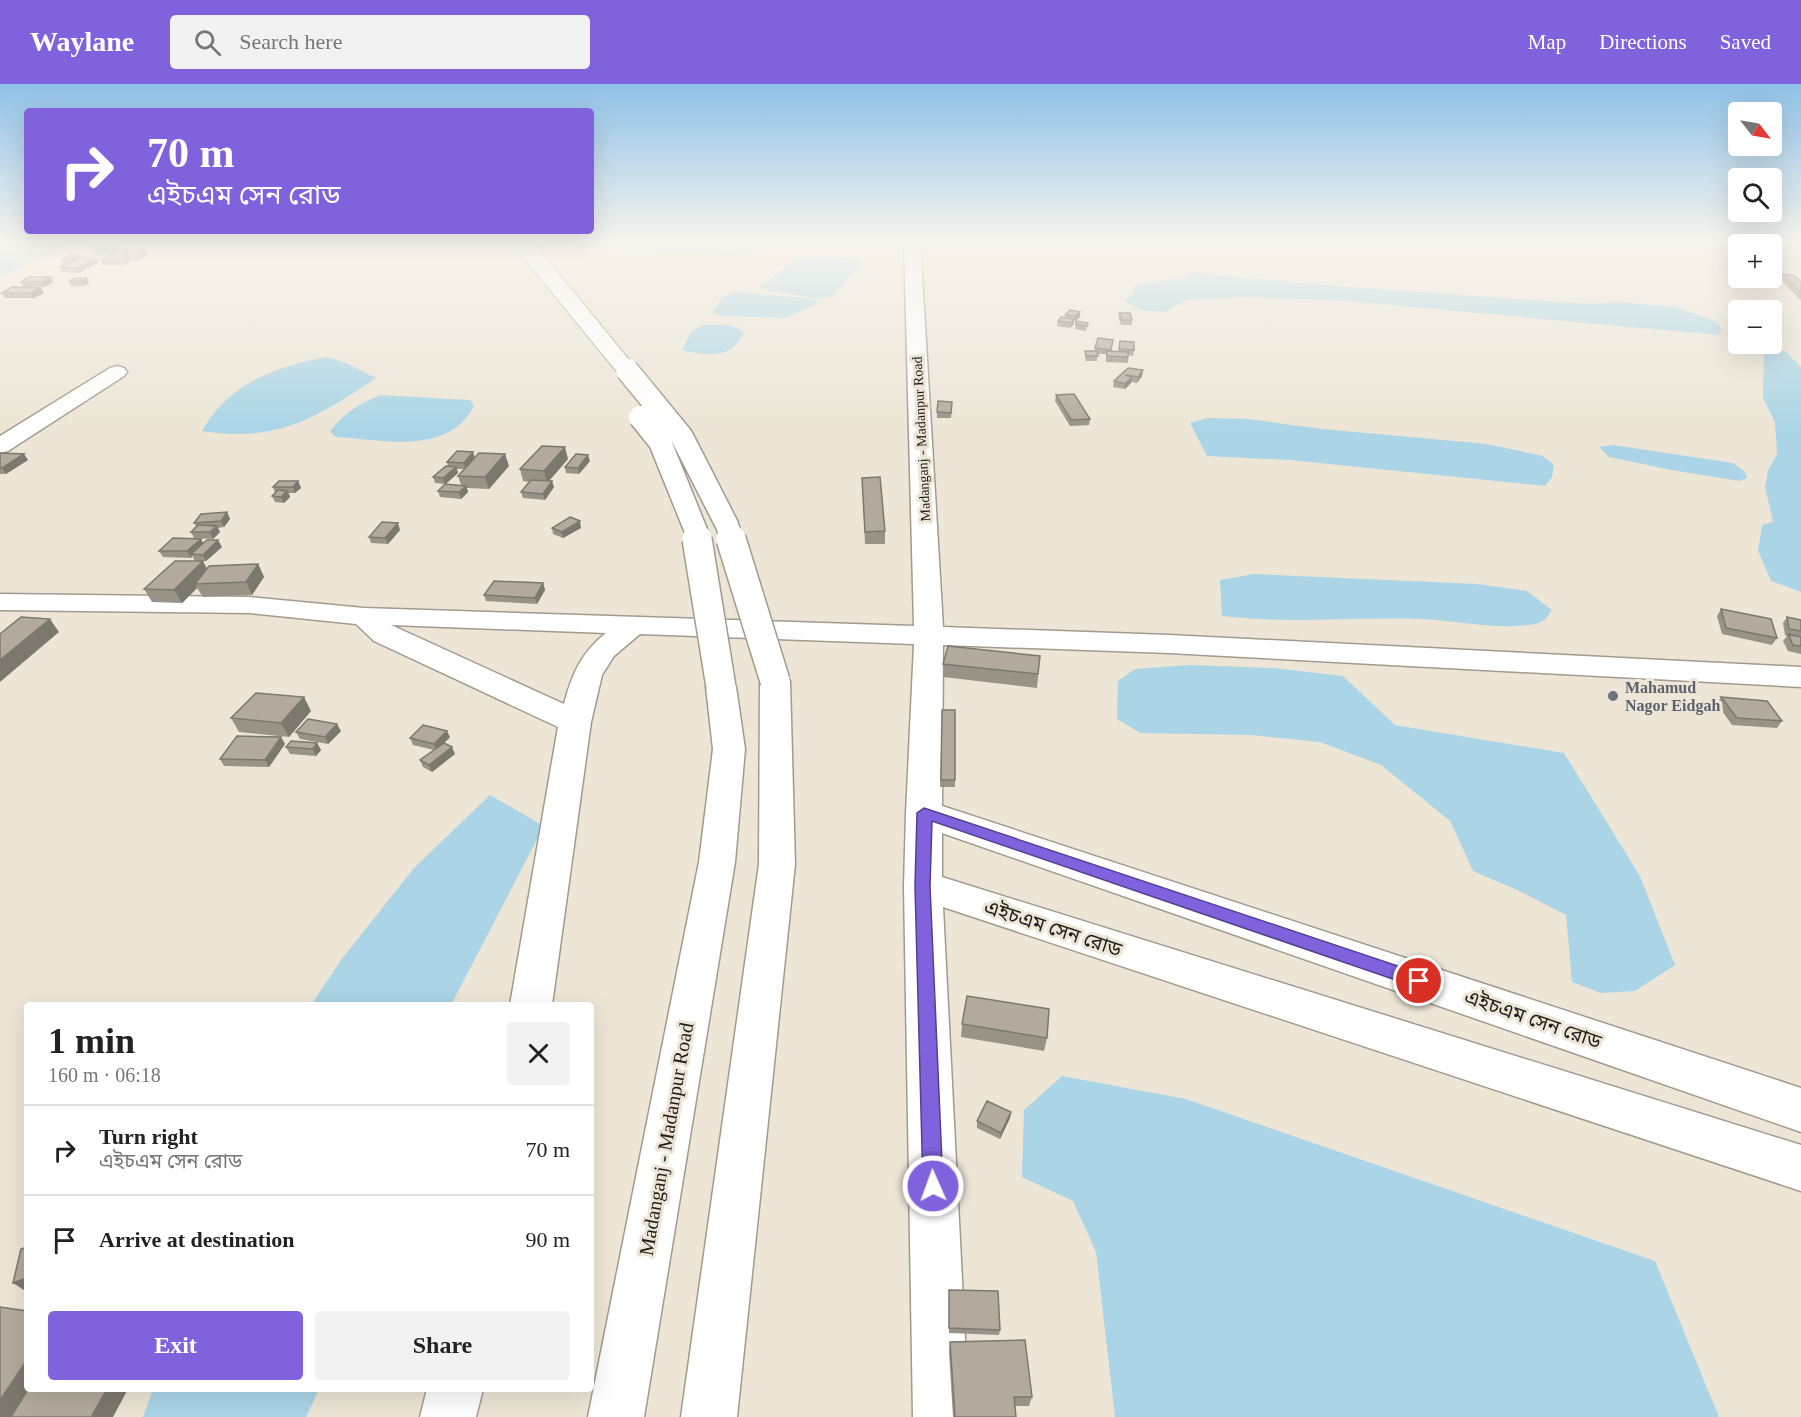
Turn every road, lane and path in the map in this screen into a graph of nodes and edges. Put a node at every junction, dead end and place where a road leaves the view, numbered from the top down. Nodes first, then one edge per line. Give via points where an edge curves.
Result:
1 (547, 303) edge
2 (572, 303) edge
3 (915, 303) edge
4 (117, 372) dead end
5 (0, 446) edge
6 (0, 602) edge
7 (364, 616) junction
8 (633, 626) junction
9 (929, 636) junction
10 (1801, 677) edge
11 (575, 722) junction
12 (924, 813) junction
13 (922, 886) junction
14 (531, 1002) edge
15 (1801, 1110) edge
16 (1801, 1168) edge
17 (453, 1392) edge
18 (448, 1417) edge
19 (616, 1417) edge
20 (709, 1417) edge
21 (941, 1417) edge

1 - 19 main road, Madanganj - Madanpur Road, bridge via 660,442 696,531 729,749 717,862
2 - 20 main road, bridge via 682,437 728,525 775,681 777,864
3 - 9 main road, Madanganj - Madanpur Road
4 - 5 main road
6 - 7 main road via 249,605
7 - 8 main road
7 - 11 main road via 384,635
8 - 9 main road
8 - 11 main road via 603,650 586,675
9 - 10 main road via 1169,644
9 - 12 main road, Madanganj - Madanpur Road
11 - 14 main road
12 - 13 main road, Madanganj - Madanpur Road
12 - 15 main road, এইচএম সেন রোড
13 - 16 main road, এইচএম সেন রোড
13 - 21 main road, Madanganj - Madanpur Road
17 - 18 main road

